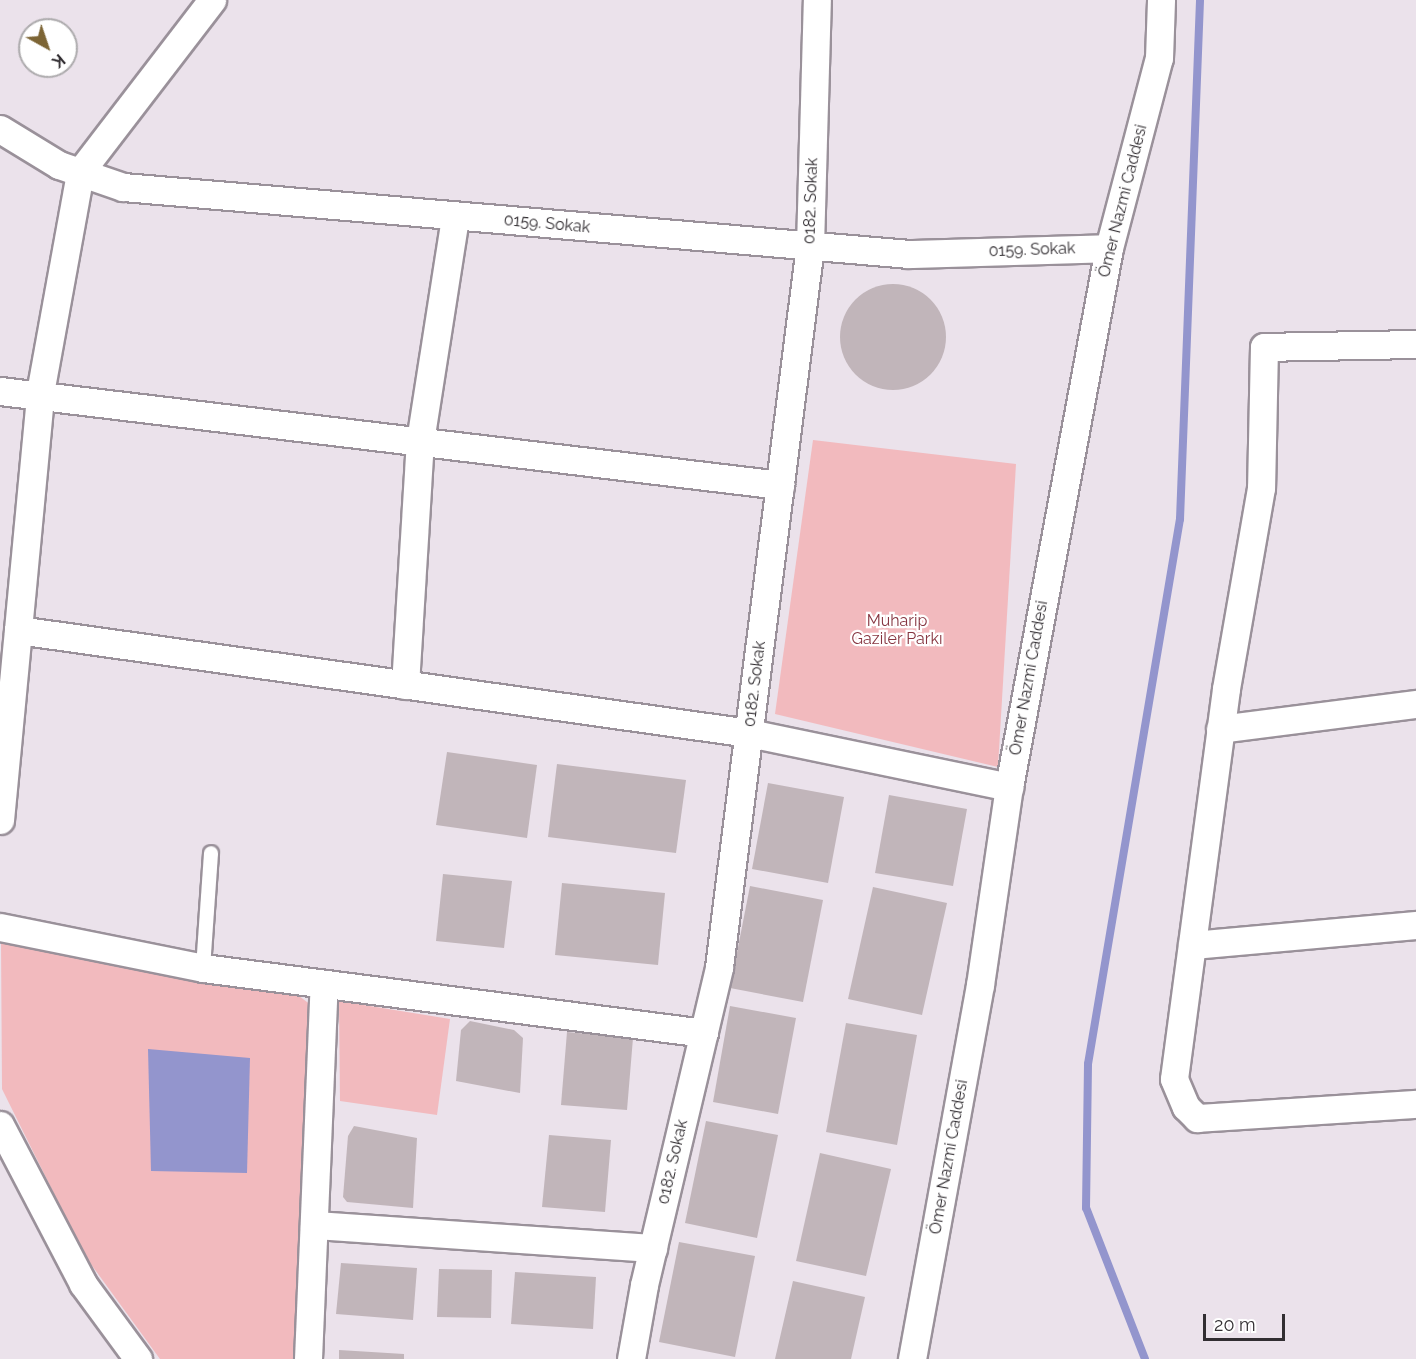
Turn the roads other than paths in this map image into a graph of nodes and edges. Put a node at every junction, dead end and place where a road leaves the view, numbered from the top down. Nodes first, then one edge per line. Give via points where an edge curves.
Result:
1 (212, 0) edge
2 (817, 0) edge
3 (1161, 0) edge
4 (0, 129) edge
5 (80, 172) junction
6 (455, 217) junction
7 (810, 246) junction
8 (1109, 248) junction
9 (1416, 344) edge
10 (0, 391) edge
11 (40, 393) junction
12 (420, 441) junction
13 (780, 485) junction
14 (18, 630) junction
15 (405, 685) junction
16 (1416, 704) edge
17 (1220, 729) junction
18 (749, 733) junction
19 (1009, 787) junction
20 (0, 820) edge
21 (211, 854) dead end
22 (1416, 925) edge
23 (0, 927) edge
24 (1192, 945) junction
25 (203, 969) junction
26 (324, 984) junction
27 (704, 1033) junction
28 (1416, 1104) edge
29 (0, 1125) edge
30 (314, 1225) junction
31 (653, 1248) junction
32 (138, 1359) edge
33 (308, 1359) edge
34 (632, 1359) edge
35 (912, 1359) edge

1 - 5 street
2 - 7 street, 0182. Sokak
3 - 8 street, Ömer Nazmi Caddesi via 1159,58
4 - 5 street, 0159. Sokak via 59,165
5 - 6 street, 0159. Sokak via 123,187
5 - 11 street
6 - 7 street, 0159. Sokak
6 - 12 street
7 - 8 street, 0159. Sokak via 909,254
7 - 13 street, 0182. Sokak
8 - 19 street, Ömer Nazmi Caddesi
9 - 17 street via 1264,347 1261,488
10 - 11 street
11 - 12 street
11 - 14 street
12 - 13 street
12 - 15 street
13 - 18 street, 0182. Sokak
14 - 15 street
14 - 20 street
15 - 18 street
16 - 17 street
17 - 24 street
18 - 19 street
18 - 27 street, 0182. Sokak via 719,967
19 - 35 street, Ömer Nazmi Caddesi via 980,985
21 - 25 lane
22 - 24 street
23 - 25 street
24 - 28 street via 1174,1078 1186,1107 1197,1118
25 - 26 street
26 - 27 street
26 - 30 street
27 - 31 street, 0182. Sokak
29 - 32 street via 83,1284
30 - 31 street
30 - 33 street
31 - 34 street, 0182. Sokak

